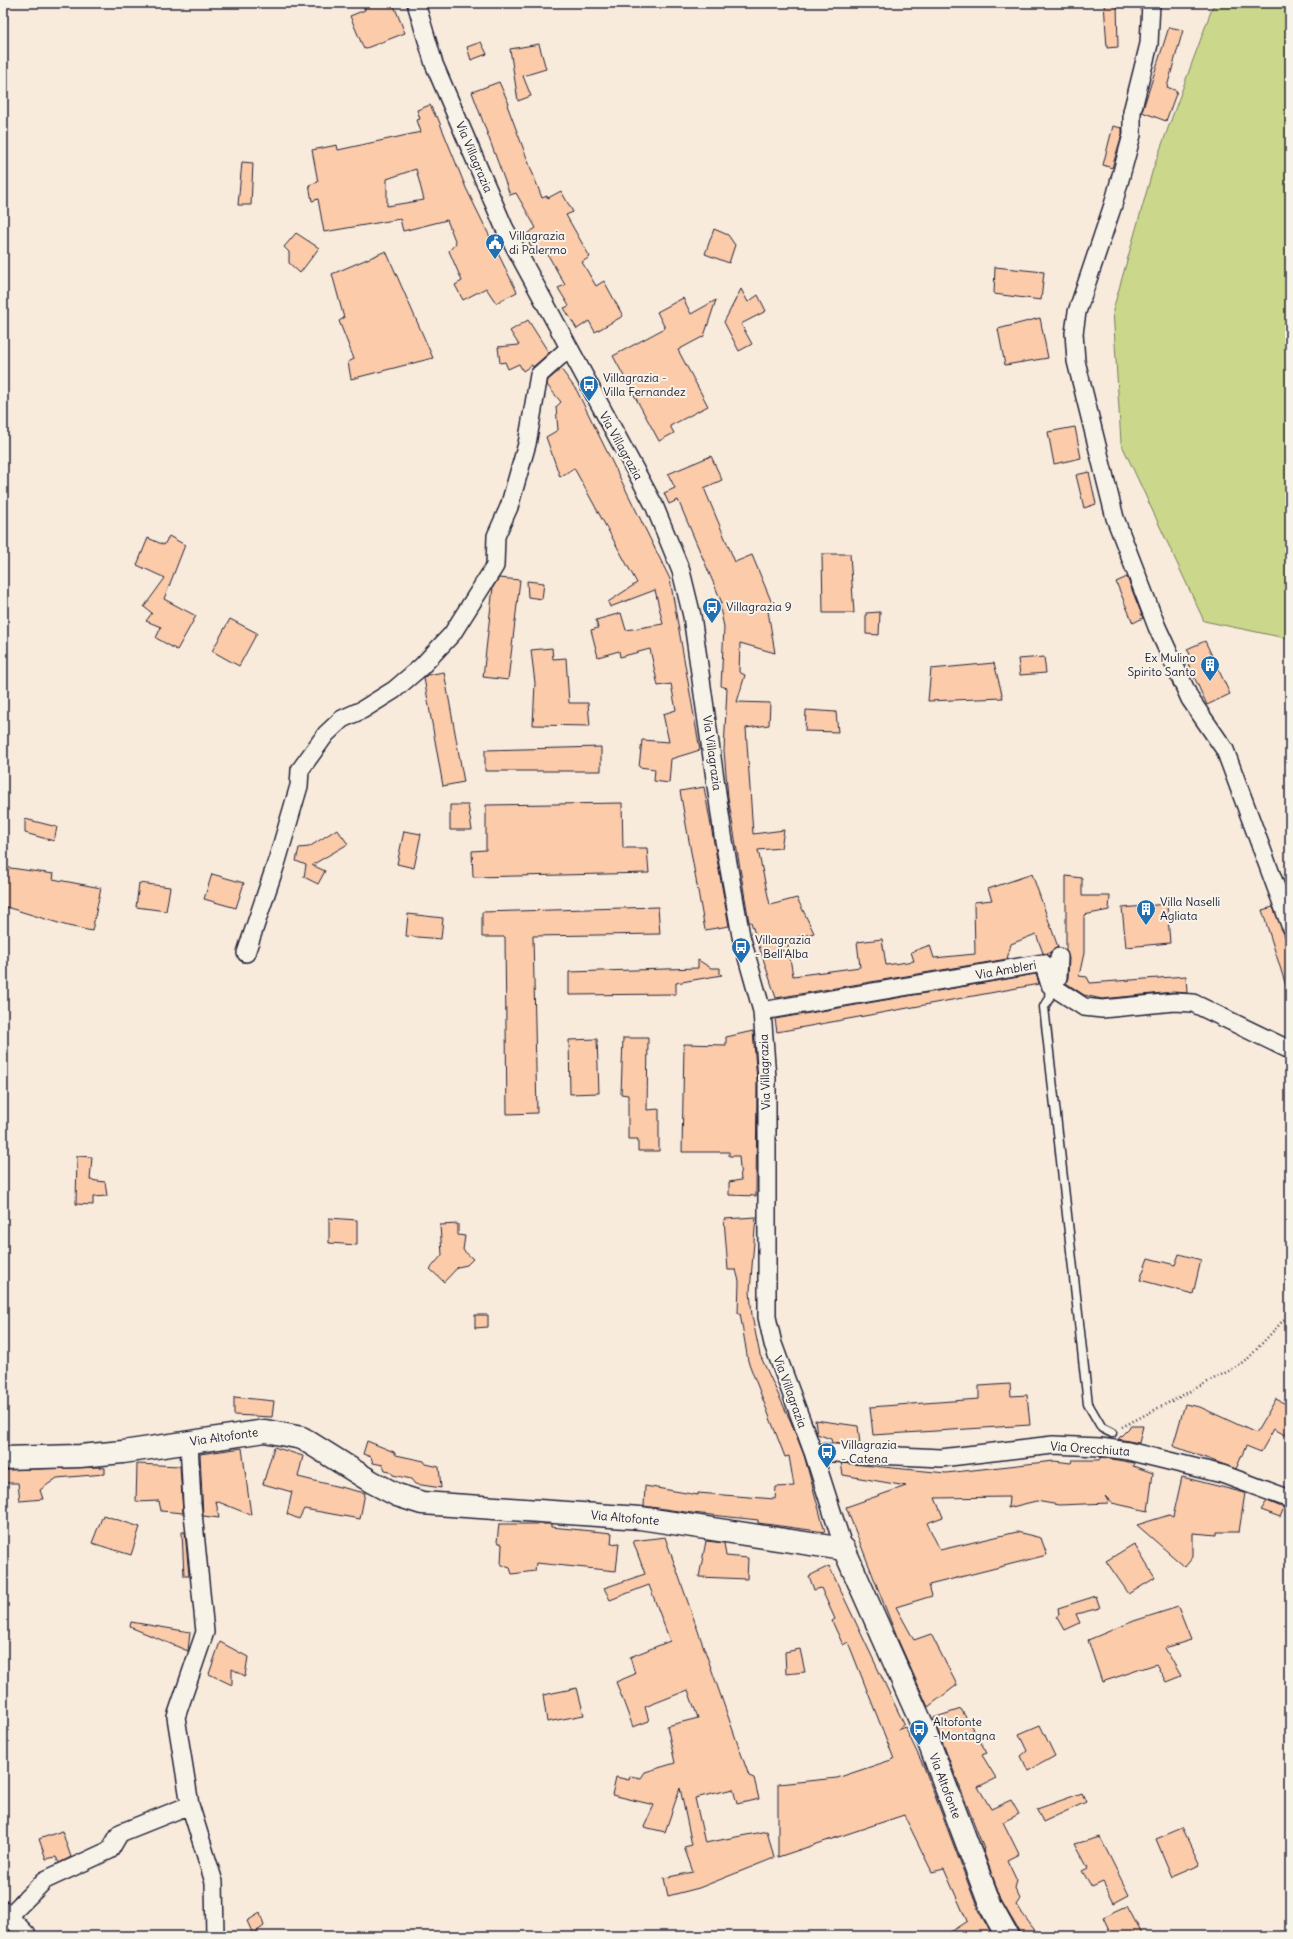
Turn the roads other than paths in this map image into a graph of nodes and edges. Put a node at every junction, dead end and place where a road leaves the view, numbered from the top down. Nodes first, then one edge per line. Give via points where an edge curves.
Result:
1 (416, 3) edge
2 (1151, 3) edge
3 (568, 349) junction
4 (1290, 925) edge
5 (246, 953) dead end
6 (1059, 957) dead end
7 (1050, 985) junction
8 (762, 1011) junction
9 (1290, 1050) edge
10 (1112, 1433) road end
11 (189, 1442) junction
12 (813, 1452) junction
13 (3, 1458) edge
14 (1290, 1499) edge
15 (844, 1549) junction
16 (190, 1805) junction
17 (5, 1915) edge
18 (28, 1936) edge
19 (215, 1936) edge
20 (1007, 1936) edge

1 - 3 street, Via Villagrazia via 434,64 504,227
2 - 4 street via 1149,44 1132,112 1132,135 1113,205 1077,312 1074,333 1076,361 1115,518 1157,627 1190,699 1226,750
3 - 5 street via 539,375 527,444 509,507 496,536 495,566 452,634 394,690 342,719 326,734 300,770 299,786
3 - 8 street, Via Villagrazia via 654,505 681,571 692,616 741,936
6 - 7 street via 1058,977
7 - 8 street, Via Ambleri via 1043,963
7 - 9 street via 1084,1007 1102,1009 1174,1002 1193,1003
7 - 10 lane via 1049,998 1044,1008 1086,1390 1088,1404 1102,1428
8 - 12 street, Via Villagrazia via 767,1078 767,1317 773,1344
11 - 13 main road, Via Altofonte via 80,1456
11 - 15 main road, Via Altofonte via 264,1431 302,1438 372,1482 397,1495 422,1503 640,1518
11 - 16 street via 192,1503 205,1632 176,1717
12 - 14 street, Via Orecchiuta via 942,1458 1053,1445 1100,1447 1128,1450 1222,1474
12 - 15 street, Via Villagrazia
15 - 20 main road, Via Altofonte via 924,1729 991,1908
16 - 17 street via 120,1833 110,1850 45,1880
16 - 19 street via 214,1882
17 - 18 street

